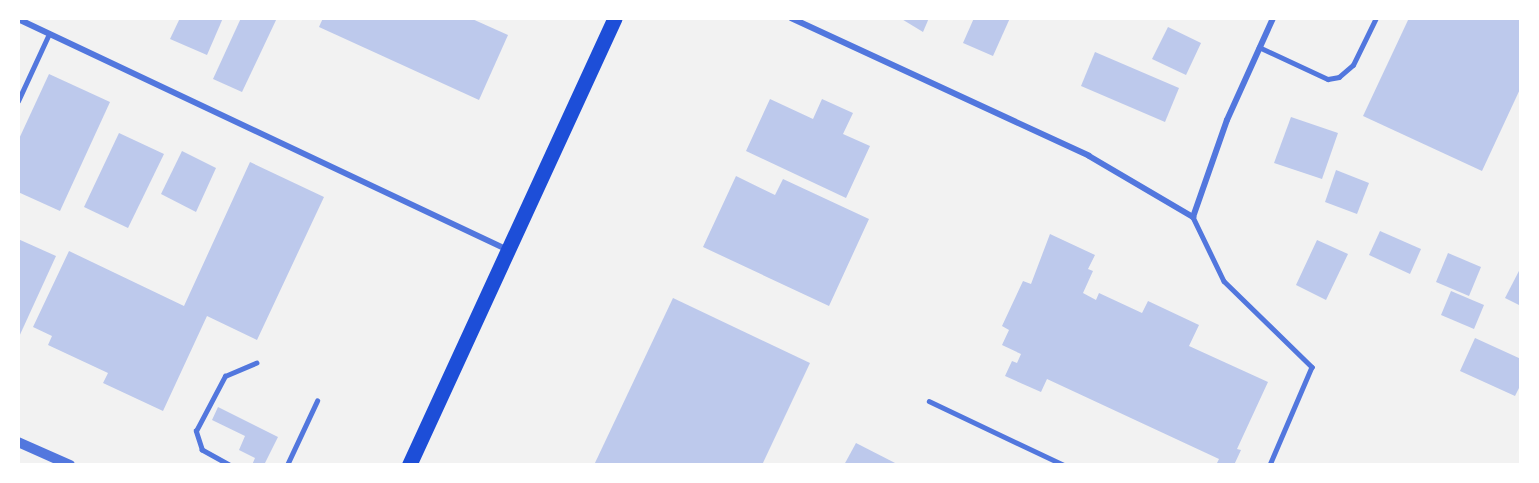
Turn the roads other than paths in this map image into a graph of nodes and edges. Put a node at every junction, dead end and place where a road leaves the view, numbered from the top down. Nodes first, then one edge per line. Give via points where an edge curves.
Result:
1 (615, 18) edge
2 (791, 18) edge
3 (1272, 18) edge
4 (1376, 18) edge
5 (18, 19) edge
6 (49, 34) junction
7 (1259, 47) junction
8 (18, 101) edge
9 (1193, 217) junction
10 (508, 250) junction
11 (256, 363) dead end
12 (317, 401) dead end
13 (929, 401) dead end
14 (18, 442) edge
15 (70, 465) edge
16 (229, 465) edge
17 (287, 465) edge
18 (409, 465) edge
19 (1064, 465) edge
20 (1270, 465) edge

1 - 10 main road
2 - 9 street via 1089,156
3 - 7 street
4 - 7 lane via 1353,65 1339,77 1328,80
5 - 6 street
6 - 8 lane
6 - 10 street
7 - 9 street via 1227,120
9 - 20 lane via 1224,281 1312,367
10 - 18 main road
11 - 16 lane via 225,376 196,431 202,450
12 - 17 lane
13 - 19 lane
14 - 15 street

